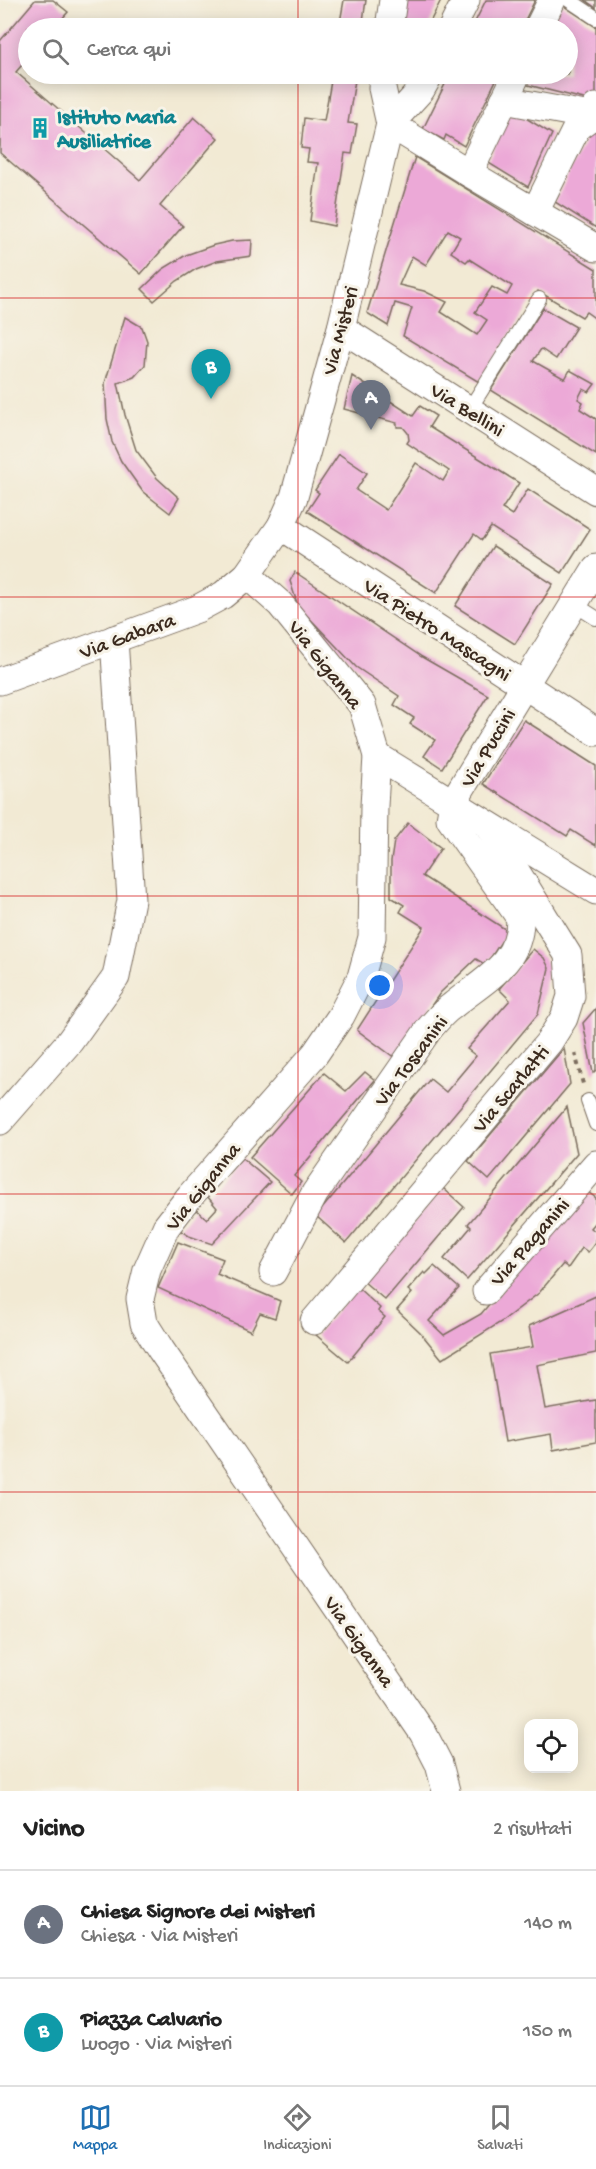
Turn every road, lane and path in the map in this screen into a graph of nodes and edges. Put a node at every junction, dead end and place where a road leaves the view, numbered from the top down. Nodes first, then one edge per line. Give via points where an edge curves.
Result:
1 (393, 0) edge
2 (466, 0) edge
3 (552, 0) edge
4 (569, 0) edge
5 (390, 18) edge
6 (457, 18) edge
7 (543, 18) edge
8 (596, 18) edge
9 (382, 84) edge
10 (424, 84) edge
11 (512, 84) edge
12 (504, 100) junction
13 (594, 113) edge
14 (390, 124) junction
15 (469, 173) junction
16 (535, 212) junction
17 (596, 248) edge
18 (539, 299) dead end
19 (341, 328) junction
20 (469, 410) junction
21 (596, 491) edge
22 (281, 526) junction
23 (596, 568) edge
24 (247, 575) junction
25 (585, 611) edge
26 (114, 639) junction
27 (0, 681) edge
28 (524, 686) junction
29 (596, 732) edge
30 (377, 756) junction
31 (453, 802) junction
32 (488, 826) junction
33 (596, 891) edge
34 (564, 1018) junction
35 (588, 1101) joint
36 (0, 1121) edge
37 (596, 1124) edge
38 (596, 1164) edge
39 (273, 1272) dead end
40 (486, 1291) dead end
41 (314, 1321) dead end
42 (446, 1791) edge

1 - 5 street
2 - 6 street
3 - 7 street
4 - 8 lane
9 - 14 street, Via Misteri
10 - 14 street
11 - 12 street
12 - 13 street
12 - 15 street
13 - 16 street via 577,127
14 - 15 street
14 - 19 street, Via Misteri
15 - 16 street
16 - 17 street
18 - 20 lane
19 - 20 street, Via Bellini
19 - 22 street, Via Misteri via 294,497
20 - 21 street, Via Bellini
22 - 24 street, Via Misteri
22 - 28 street, Via Pietro Mascagni
23 - 25 street, Via Puccini
24 - 26 street, Via Gabara via 197,609
24 - 30 street, Via Giganna via 280,604 362,705
25 - 28 street, Via Puccini
26 - 27 street, Via Gabara
26 - 36 street via 131,900 116,976 70,1041
28 - 29 street, Via Pietro Mascagni
28 - 31 street, Via Puccini
30 - 31 street
30 - 42 street, Via Giganna via 372,937 361,977 315,1054 166,1227 147,1270 140,1299 144,1323 160,1350 423,1733 439,1764
31 - 32 street
31 - 39 street, Via Toscanini via 450,819 520,918 520,933 501,967 451,1006 429,1029 315,1193
32 - 33 street
32 - 34 street, Via Scarlatti via 568,955 571,996
34 - 35 path
34 - 41 street, Via Scarlatti via 549,1042
35 - 37 lane
38 - 40 street, Via Paganini

